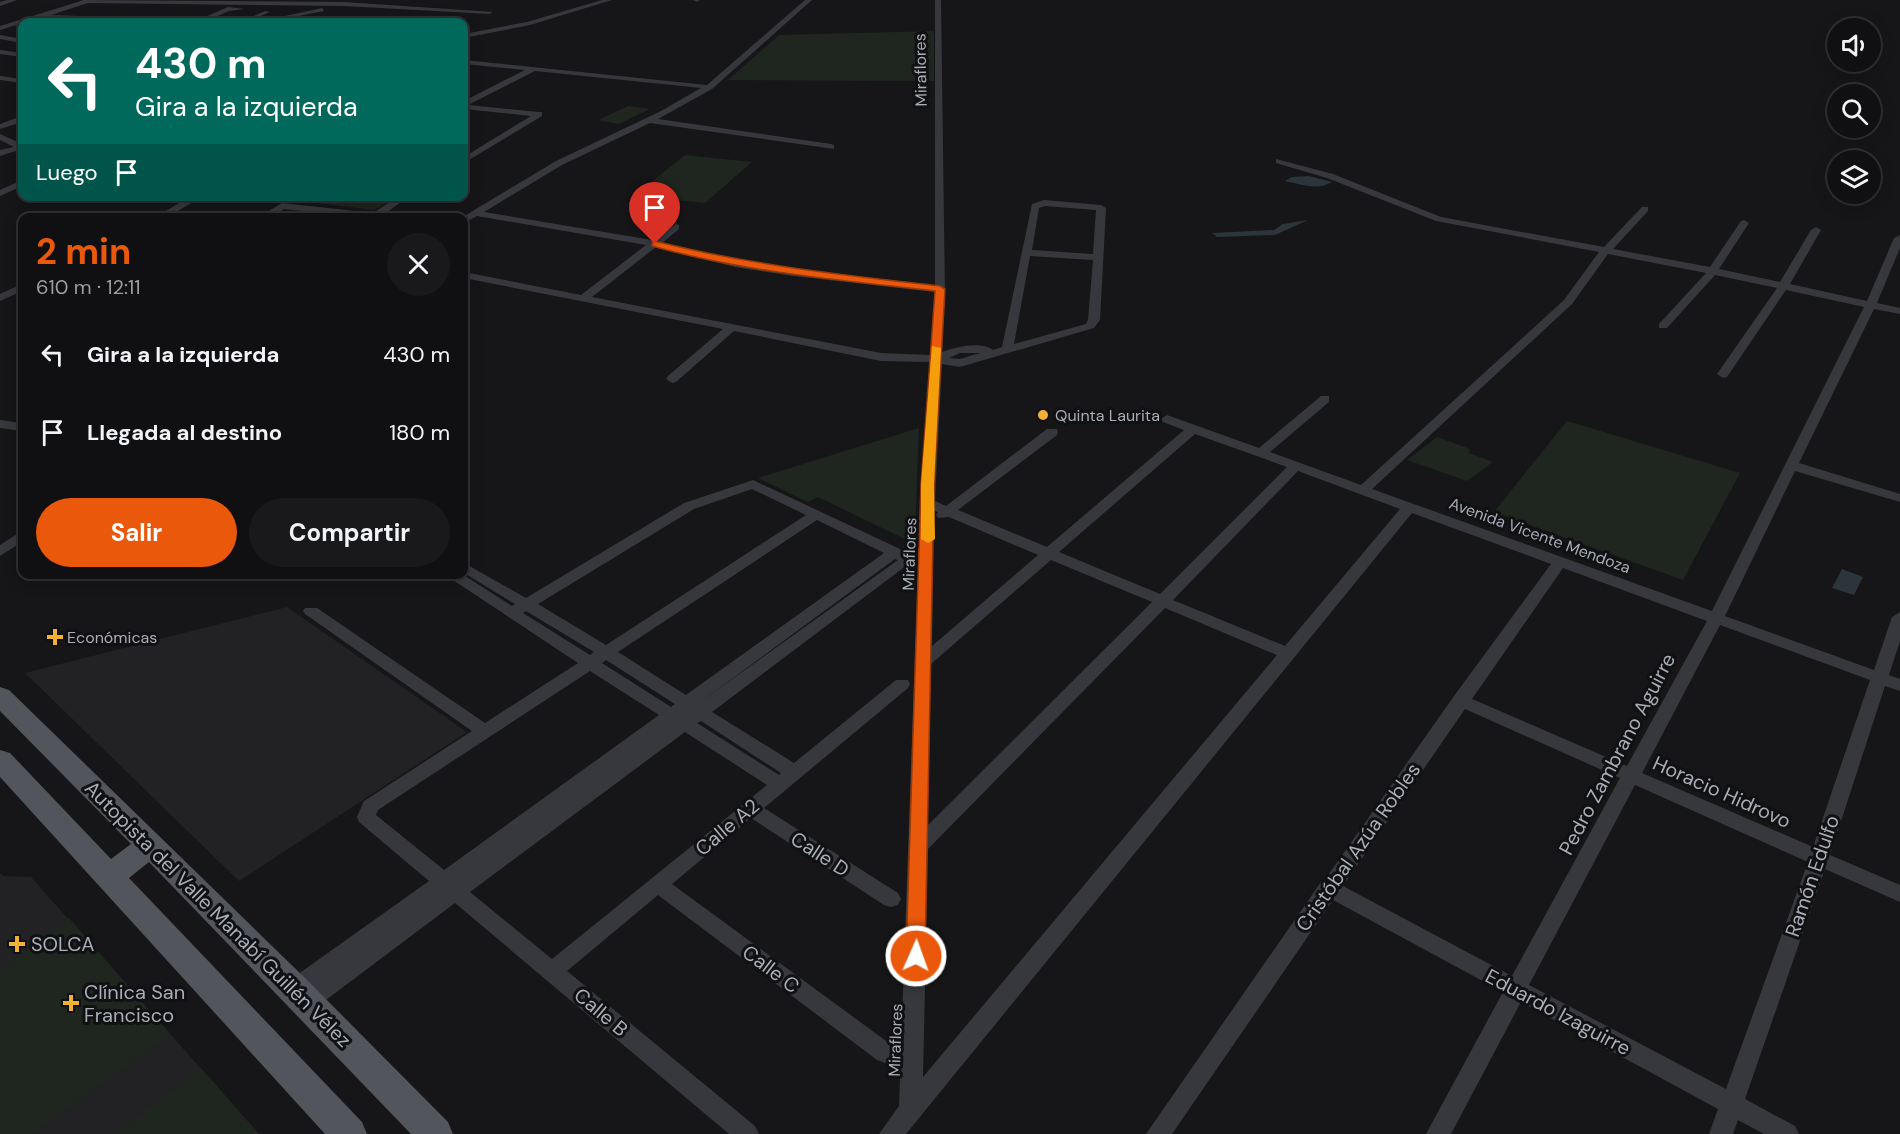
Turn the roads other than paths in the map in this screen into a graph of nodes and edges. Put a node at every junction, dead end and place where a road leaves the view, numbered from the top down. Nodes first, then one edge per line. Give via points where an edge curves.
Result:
1 (14, 0) edge
2 (90, 0) edge
3 (360, 0) edge
4 (609, 0) edge
5 (809, 0) edge
6 (938, 0) edge
7 (212, 1) edge
8 (0, 4) edge
9 (344, 4) junction
10 (110, 7) dead end
11 (149, 8) dead end
12 (189, 9) dead end
13 (490, 12) dead end
14 (179, 13) dead end
15 (38, 16) junction
16 (32, 18) edge
17 (79, 18) joint
18 (122, 18) edge
19 (167, 18) edge
20 (208, 18) edge
21 (252, 18) edge
22 (284, 18) edge
23 (0, 22) edge
24 (18, 22) edge
25 (18, 22) edge
26 (0, 28) edge
27 (468, 35) edge
28 (0, 37) edge
29 (18, 40) edge
30 (0, 52) edge
31 (18, 54) edge
32 (468, 62) edge
33 (532, 70) junction
34 (0, 78) edge
35 (18, 80) edge
36 (709, 87) junction
37 (468, 103) edge
38 (468, 105) edge
39 (18, 120) edge
40 (648, 120) junction
41 (2, 126) edge
42 (0, 137) edge
43 (18, 145) edge
44 (831, 147) dead end
45 (18, 148) edge
46 (0, 153) edge
47 (468, 158) edge
48 (1279, 161) dead end
49 (18, 185) edge
50 (0, 193) edge
51 (189, 201) edge
52 (398, 201) edge
53 (1645, 209) dead end
54 (167, 213) edge
55 (270, 213) edge
56 (355, 213) edge
57 (379, 213) edge
58 (474, 213) junction
59 (468, 217) edge
60 (1744, 224) dead end
61 (676, 227) dead end
62 (1816, 230) dead end
63 (1899, 238) edge
64 (655, 244) junction
65 (1608, 250) junction
66 (1025, 253) junction
67 (1097, 256) junction
68 (1713, 271) junction
69 (468, 276) edge
70 (1784, 285) junction
71 (18, 289) edge
72 (940, 289) junction
73 (0, 298) edge
74 (582, 300) junction
75 (1871, 304) junction
76 (1900, 311) edge
77 (1662, 326) dead end
78 (731, 328) junction
79 (1004, 349) junction
80 (934, 358) junction
81 (1723, 374) dead end
82 (672, 380) dead end
83 (1325, 399) dead end
84 (1167, 419) dead end
85 (0, 424) edge
86 (18, 426) edge
87 (1194, 429) junction
88 (1053, 432) dead end
89 (1261, 453) junction
90 (1791, 465) junction
91 (1296, 466) junction
92 (1363, 490) junction
93 (1900, 498) edge
94 (928, 503) junction
95 (1410, 507) junction
96 (947, 512) junction
97 (817, 514) junction
98 (928, 526) junction
99 (18, 538) edge
100 (0, 552) edge
101 (1050, 554) junction
102 (1560, 561) junction
103 (468, 570) edge
104 (461, 579) edge
105 (1162, 601) junction
106 (519, 608) junction
107 (311, 610) dead end
108 (1900, 616) edge
109 (1716, 618) junction
110 (1289, 654) junction
111 (598, 657) junction
112 (923, 662) junction
113 (1880, 677) junction
114 (902, 684) dead end
115 (1900, 685) edge
116 (0, 696) edge
117 (1460, 700) junction
118 (686, 713) junction
119 (485, 732) junction
120 (0, 760) edge
121 (1630, 776) junction
122 (787, 778) junction
123 (750, 808) junction
124 (920, 845) junction
125 (149, 846) junction
126 (1819, 859) junction
127 (108, 878) junction
128 (658, 884) junction
129 (447, 886) junction
130 (1328, 888) junction
131 (1900, 894) edge
132 (891, 899) dead end
133 (552, 971) junction
134 (1515, 989) junction
135 (300, 996) junction
136 (885, 1053) dead end
137 (1731, 1105) junction
138 (911, 1110) junction
139 (349, 1134) edge
140 (435, 1134) edge
141 (747, 1134) edge
142 (891, 1134) edge
143 (1158, 1134) edge
144 (1438, 1134) edge
145 (1721, 1134) edge
146 (1787, 1134) edge

1 - 8 street
2 - 7 street
2 - 15 street
3 - 9 street
4 - 27 street via 528,24
5 - 36 street
6 - 72 street, Miraflores
7 - 9 street
7 - 12 street
9 - 13 street
9 - 22 street
10 - 17 street
11 - 18 street
14 - 19 street
15 - 16 street
15 - 17 street
20 - 21 street via 228,9 269,10
23 - 24 street
25 - 26 street
28 - 29 street
30 - 31 street
32 - 33 street
33 - 36 street
33 - 37 street
34 - 35 street
36 - 40 street
38 - 47 street via 539,114
39 - 41 street
40 - 44 street
40 - 58 street via 573,155
42 - 43 street
45 - 46 street
48 - 65 street via 1330,176 1439,219
49 - 50 street
51 - 54 street
52 - 57 street
53 - 65 street
55 - 56 street via 282,206
58 - 59 street
58 - 64 street
60 - 68 street
61 - 64 street
62 - 70 street
63 - 75 street, Pedro Zambrano Aguirre
64 - 72 street via 770,269
64 - 74 street
65 - 68 street
65 - 92 street via 1582,278 1568,302
66 - 67 street
66 - 67 street via 1038,204 1086,205 1101,208
66 - 79 street
67 - 79 street via 1094,320 1090,326
68 - 70 street
68 - 77 street
69 - 74 street
70 - 75 street
70 - 81 street
71 - 73 street
72 - 80 street, Miraflores
74 - 78 street
75 - 76 street
75 - 90 street, Pedro Zambrano Aguirre
78 - 80 street via 881,357
78 - 82 street
79 - 80 street via 960,363
80 - 94 street, Miraflores
83 - 89 street
84 - 87 street, Avenida Vicente Mendoza
85 - 86 street
87 - 89 street, Avenida Vicente Mendoza
87 - 101 street
88 - 96 street
89 - 91 street, Avenida Vicente Mendoza
90 - 93 street
90 - 109 street, Pedro Zambrano Aguirre
91 - 92 street, Avenida Vicente Mendoza
91 - 105 street
92 - 95 street, Avenida Vicente Mendoza
94 - 96 street
94 - 98 street, Miraflores
95 - 102 street, Avenida Vicente Mendoza
95 - 110 street
96 - 98 street
96 - 101 street
97 - 106 street via 753,484 689,506
97 - 111 street
97 - 118 street via 908,559
98 - 112 street, Miraflores
99 - 100 street
101 - 105 street
101 - 112 street
102 - 109 street, Avenida Vicente Mendoza
102 - 117 street, Cristóbal Azúa Robles
103 - 106 street
104 - 106 street
105 - 110 street
105 - 124 street
106 - 111 street
107 - 119 street
108 - 113 street, Ramón Edulfo
109 - 113 street, Avenida Vicente Mendoza
109 - 121 street, Pedro Zambrano Aguirre
110 - 138 street
111 - 118 street
111 - 119 street
112 - 124 street, Miraflores
113 - 115 street, Avenida Vicente Mendoza
113 - 126 street, Ramón Edulfo
114 - 122 street, Calle A2
116 - 125 main road, Autopista del Valle Manabí Guillén Vélez
117 - 121 street, Horacio Hidrovo
117 - 130 street, Cristóbal Azúa Robles
118 - 122 street
118 - 129 street
119 - 129 street, Calle B via 366,811 366,817
120 - 127 main road
121 - 126 street, Horacio Hidrovo
121 - 134 street, Pedro Zambrano Aguirre
122 - 123 street, Calle A2
123 - 128 street, Calle A2
123 - 132 street, Calle D
124 - 138 street, Miraflores
125 - 127 main road
125 - 135 main road, Autopista del Valle Manabí Guillén Vélez
126 - 131 street, Horacio Hidrovo
126 - 137 street, Ramón Edulfo
127 - 139 main road
128 - 133 street, Calle A2
128 - 136 street, Calle C
129 - 133 street, Calle B
129 - 135 street
130 - 134 street, Eduardo Izaguirre
130 - 143 street, Cristóbal Azúa Robles
133 - 141 street, Calle B
134 - 137 street, Eduardo Izaguirre
134 - 144 street, Pedro Zambrano Aguirre
135 - 140 main road, Autopista del Valle Manabí Guillén Vélez
137 - 145 street, Ramón Edulfo
137 - 146 street, Eduardo Izaguirre
138 - 142 street

